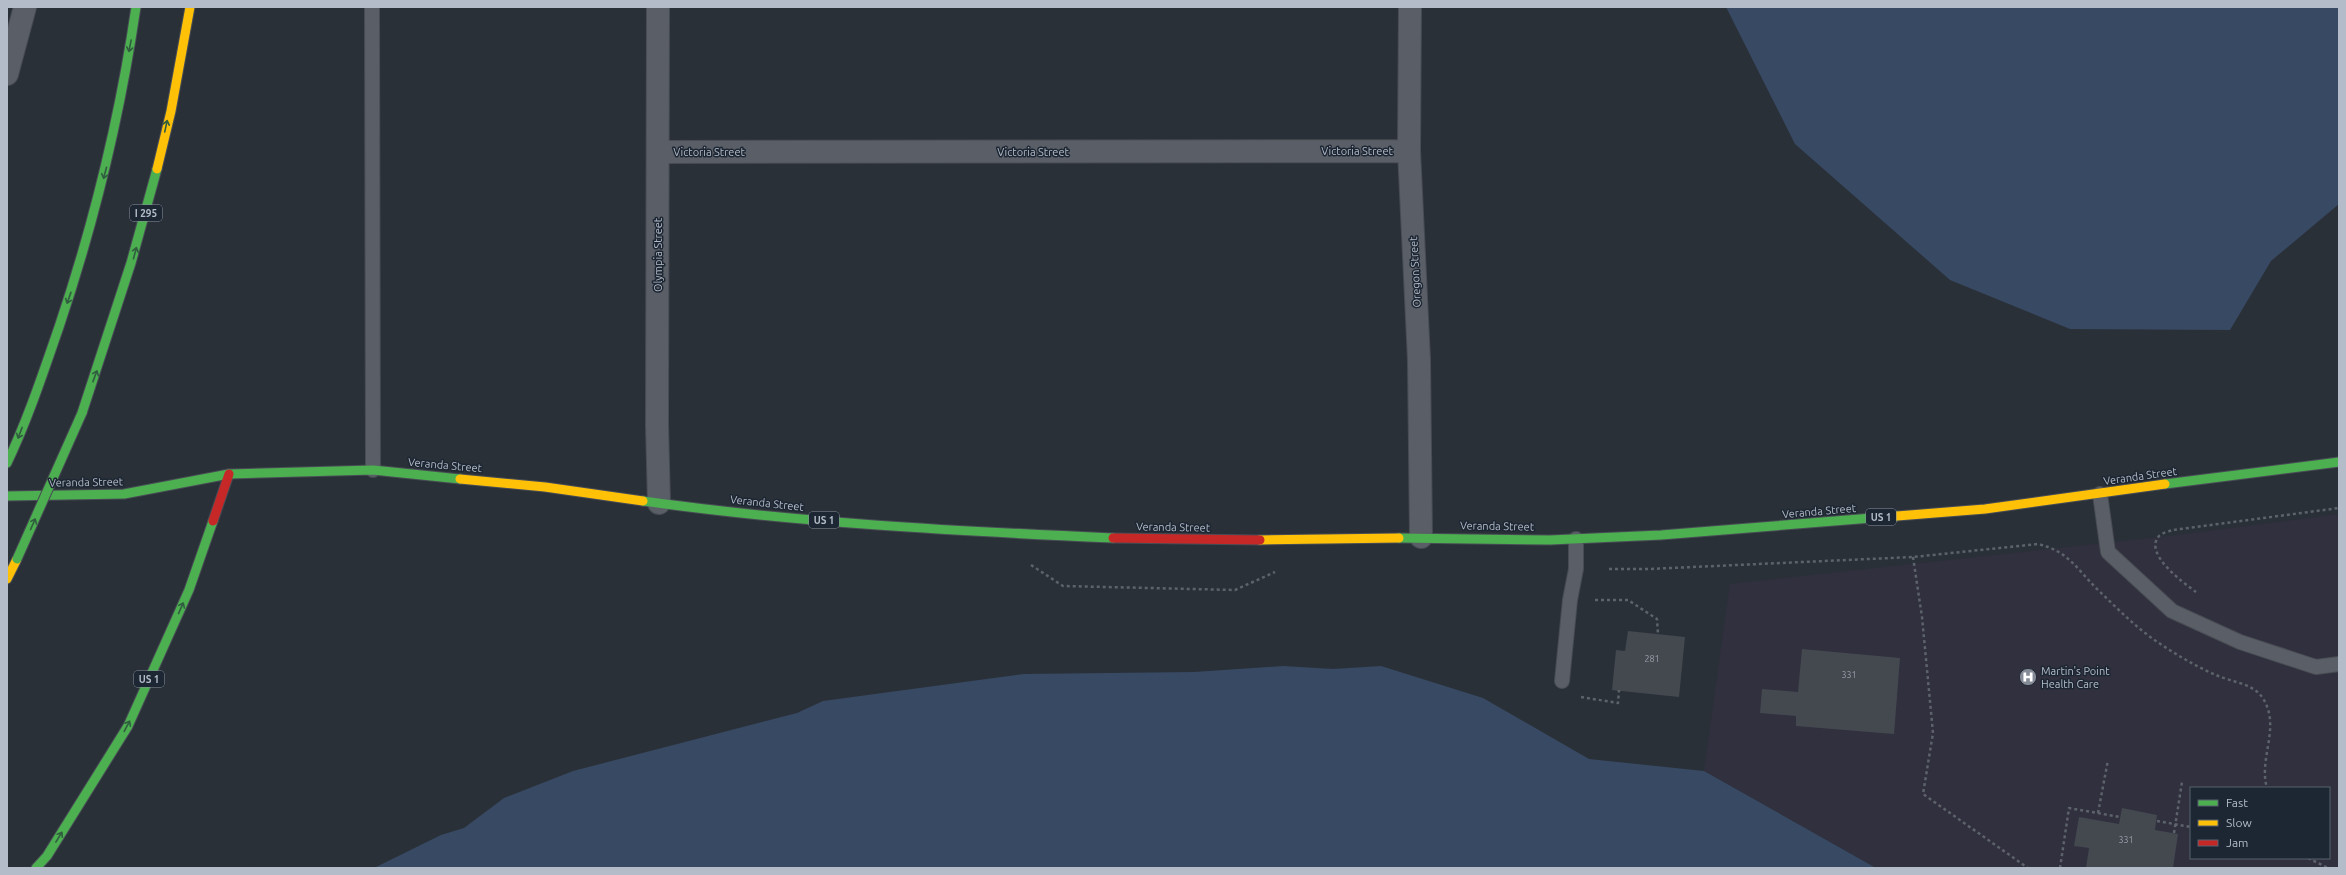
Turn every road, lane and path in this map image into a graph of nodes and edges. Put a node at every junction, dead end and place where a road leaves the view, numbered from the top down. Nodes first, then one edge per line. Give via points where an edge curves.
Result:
1 (25, 7) edge
2 (136, 7) edge
3 (190, 7) edge
4 (372, 7) edge
5 (658, 7) edge
6 (1410, 7) edge
7 (7, 74) edge
8 (1409, 151) junction
9 (658, 152) junction
10 (2339, 462) edge
11 (7, 463) edge
12 (373, 470) junction
13 (229, 474) junction
14 (2100, 494) junction
15 (7, 496) edge
16 (659, 503) junction
17 (2339, 508) edge
18 (1421, 536) junction
19 (1576, 539) junction
20 (2053, 548) dead end
21 (1914, 557) dead end
22 (7, 579) edge
23 (2202, 597) dead end
24 (1570, 600) junction
25 (1658, 634) dead end
26 (2339, 664) edge
27 (1562, 681) joint
28 (1619, 690) dead end
29 (2108, 760) dead end
30 (2182, 782) dead end
31 (2266, 787) edge
32 (2098, 813) junction
33 (2120, 817) dead end
34 (2156, 821) dead end
35 (2175, 824) junction
36 (2190, 827) edge
37 (2174, 833) dead end
38 (2310, 859) edge
39 (36, 868) edge
40 (2028, 868) edge
41 (2060, 868) edge
42 (2328, 868) edge

1 - 7 street
2 -> 11 main road via 111,148 81,263 32,403
22 -> 3 main road, I 295, bridge via 82,413 109,339 152,190 185,41
4 - 12 lane
5 - 9 street, Olympia Street
6 - 8 street, Oregon Street
8 - 9 street, Victoria Street
8 - 18 street, Oregon Street via 1419,360
9 - 16 street, Olympia Street
10 - 14 main road, Veranda Street / US 1
12 - 13 main road, Veranda Street / US 1
12 - 16 main road, Veranda Street / US 1 via 545,487
13 - 15 main road, Veranda Street / US 1 via 124,494
39 -> 13 main road, US 1 via 47,856 128,726 189,590
14 - 19 main road, Veranda Street / US 1 via 1977,509 1744,529
14 - 26 lane via 2108,552 2172,611 2240,642 2316,667
16 - 18 main road, Veranda Street / US 1 via 800,518 998,533 1289,541
17 - 23 path via 2173,530 2160,534 2155,548 2160,559 2179,579
18 - 19 main road, Veranda Street / US 1
19 - 24 lane via 1576,569
20 - 31 path via 2079,568 2125,617 2155,641 2218,676 2255,689 2270,716 2271,736 2263,776
21 - 40 path via 1933,733 1923,794
24 - 25 path via 1628,600 1657,619
24 - 27 lane
27 - 28 path via 1583,698 1618,703
29 - 32 path
30 - 35 path
32 - 33 path
32 - 41 path via 2069,808
34 - 35 path
35 - 36 path
35 - 37 path
38 - 42 path

